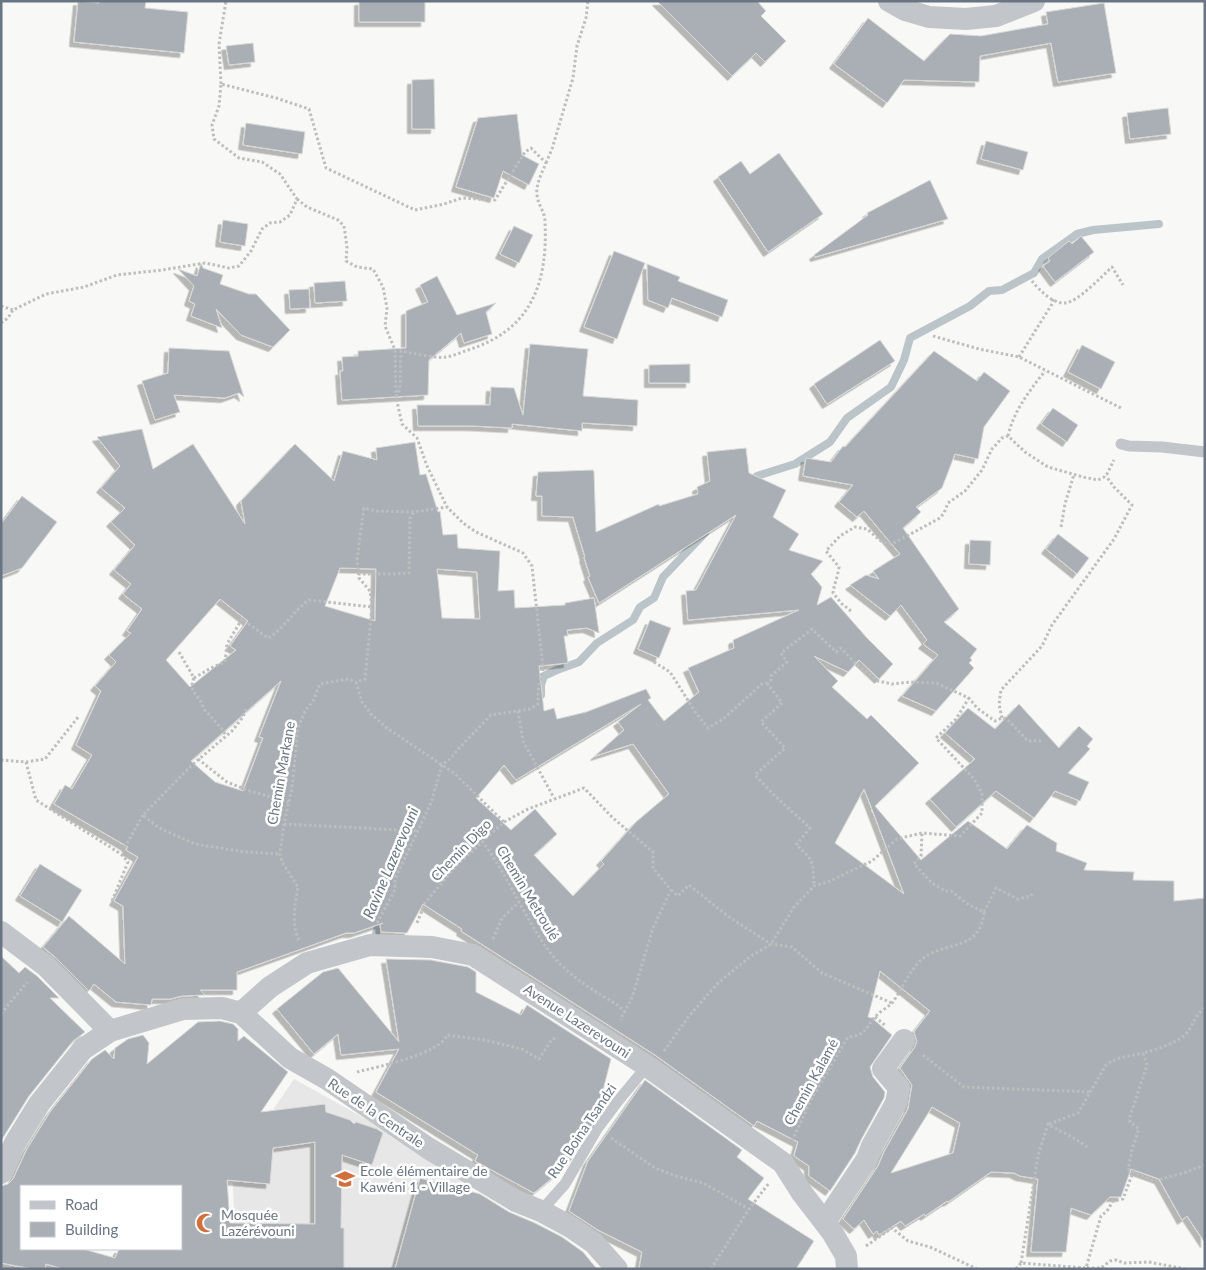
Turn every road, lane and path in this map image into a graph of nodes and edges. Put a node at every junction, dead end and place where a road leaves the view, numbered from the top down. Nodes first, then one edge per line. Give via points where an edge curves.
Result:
1 (226, 1) edge
2 (588, 1) edge
3 (889, 1) edge
4 (1034, 1) edge
5 (221, 84) junction
6 (546, 163) junction
7 (297, 199) junction
8 (1032, 281) dead end
9 (1122, 285) dead end
10 (1053, 299) junction
11 (1, 306) edge
12 (13, 310) junction
13 (1, 323) edge
14 (933, 336) dead end
15 (1019, 358) junction
16 (1045, 371) junction
17 (396, 397) junction
18 (1123, 409) dead end
19 (1008, 436) junction
20 (1121, 444) joint
21 (1205, 452) edge
22 (1074, 474) junction
23 (1106, 476) junction
24 (447, 506) junction
25 (414, 512) junction
26 (1061, 527) dead end
27 (358, 574) junction
28 (372, 607) junction
29 (851, 611) dead end
30 (179, 652) dead end
31 (654, 662) dead end
32 (194, 678) junction
33 (356, 682) junction
34 (767, 684) junction
35 (969, 698) junction
36 (246, 709) dead end
37 (518, 711) junction
38 (79, 716) dead end
39 (1002, 718) junction
40 (226, 736) junction
41 (1041, 741) dead end
42 (198, 759) junction
43 (1, 760) edge
44 (26, 762) junction
45 (442, 765) junction
46 (554, 798) junction
47 (289, 802) junction
48 (143, 815) junction
49 (504, 822) junction
50 (284, 824) junction
51 (419, 831) junction
52 (922, 833) junction
53 (482, 841) junction
54 (121, 854) junction
55 (280, 854) junction
56 (814, 886) junction
57 (671, 890) junction
58 (1032, 892) dead end
59 (112, 901) dead end
60 (519, 902) junction
61 (984, 912) junction
62 (1, 932) edge
63 (771, 944) junction
64 (370, 945) junction
65 (407, 947) junction
66 (482, 960) junction
67 (307, 963) junction
68 (42, 964) junction
69 (892, 1003) junction
70 (1205, 1008) edge
71 (625, 1012) junction
72 (241, 1013) junction
73 (1, 1014) edge
74 (875, 1017) junction
75 (575, 1020) junction
76 (110, 1031) junction
77 (904, 1040) junction
78 (607, 1042) junction
79 (1143, 1053) junction
80 (647, 1066) junction
81 (327, 1079) junction
82 (1091, 1092) junction
83 (1048, 1124) junction
84 (597, 1130) junction
85 (1088, 1148) dead end
86 (783, 1163) junction
87 (1205, 1164) edge
88 (1133, 1172) junction
89 (1, 1173) edge
90 (749, 1209) junction
91 (541, 1211) junction
92 (825, 1222) junction
93 (847, 1262) edge
94 (1021, 1263) junction
95 (1086, 1268) edge
96 (618, 1269) edge
97 (711, 1269) edge
98 (977, 1269) edge
99 (1016, 1269) edge
100 (1186, 1269) edge

1 - 5 path via 219,44
2 - 6 path via 573,78
3 - 4 street via 929,17 966,19 996,16
5 - 6 path via 309,109 326,168 415,210 462,198 495,200 525,152 532,148
5 - 7 path via 219,106 212,125 214,138 239,158 262,162 280,174
6 - 17 path via 536,189 545,219 544,257 530,306 500,337 477,347 445,358 401,351 400,389
7 - 12 path via 290,215 262,229 239,266 229,268 205,263 117,275 84,287 46,294
7 - 17 path via 344,226 346,261 357,267 373,269 383,286 387,308 385,326 395,350
8 - 10 path
9 - 10 path via 1112,267 1076,298 1064,303
10 - 15 path
11 - 12 path
12 - 13 path
14 - 15 path
15 - 16 path
16 - 18 path
16 - 19 path via 1024,400 1010,425
17 - 24 path via 402,424 417,438
19 - 22 path via 1048,467
19 - 29 path via 992,449 982,470 965,491 948,503 944,513 934,522 892,544 882,542 867,529 855,526 826,551 839,567 833,593
20 - 21 lane
20 - 23 path
22 - 23 path via 1098,480
22 - 26 path
23 - 39 path via 1132,505 1114,539 1052,625 1042,646 1001,690
24 - 25 path
24 - 37 path via 476,532 523,553 532,566 543,668 538,704
25 - 27 path via 410,518 409,573
25 - 27 path via 364,508
27 - 28 path via 370,591
28 - 32 path via 309,600 276,634 268,638 242,620 227,644 225,662
28 - 33 path via 365,679
30 - 32 path
31 - 34 path via 670,672 708,728 762,684
32 - 40 path via 192,689 202,708
33 - 45 path via 362,702 371,714
33 - 47 path, Chemin Markane via 348,679 320,684 298,728
34 - 35 path via 787,662 781,654 812,629 836,652 841,648 878,681 936,684
34 - 56 path via 782,703 761,722 785,748 755,775 810,828 796,845 813,863
35 - 39 path via 995,721
35 - 52 path via 956,719 936,738 974,779 982,793 982,813 960,836
36 - 40 path
37 - 45 path via 491,715
37 - 46 path via 524,741
38 - 44 path via 45,759
39 - 41 path via 1007,718 1028,741
40 - 42 path
42 - 47 path via 227,782
42 - 48 path
43 - 44 path
44 - 54 path via 36,800
45 - 49 path
45 - 51 path
46 - 49 path, Chemin Digo
46 - 57 path, Chemin Digo via 584,788 653,852 653,868
47 - 50 path, Chemin Markane
48 - 54 path
48 - 55 path via 159,828 195,844
49 - 53 path, Chemin Digo
50 - 51 path
50 - 55 path, Chemin Markane
51 - 64 path via 395,879 395,890
52 - 56 path via 897,839 872,861
52 - 61 path via 921,856 914,864 932,883
53 - 60 path, Chemin Metroulé
53 - 65 path, Chemin Digo via 425,903
54 - 59 path via 128,862
55 - 67 path via 298,887 295,933
56 - 63 path via 794,906
57 - 63 path via 678,896 689,884 735,921
57 - 71 path via 653,928
58 - 61 path, Chemin Kalamé via 1031,896 1018,899 996,888
60 - 66 path via 502,918
60 - 71 path, Chemin Metroulé via 553,956 576,978
61 - 69 path, Chemin Kalamé via 979,932 968,941 934,951 919,962
62 - 68 street
63 - 69 path via 792,947 822,973
63 - 80 path via 718,983 689,1016 661,1056
64 - 65 street, Avenue Lazerevouni
64 - 67 street, Avenue Lazerevouni
65 - 66 street, Avenue Lazerevouni via 432,947 473,955
66 - 75 street, Avenue Lazerevouni
67 - 72 street, Avenue Lazerevouni via 270,987
68 - 73 path
68 - 76 street
69 - 74 path, Chemin Kalamé
70 - 79 path via 1180,1038
71 - 78 path
72 - 76 street via 222,1008 183,1009
72 - 81 street, Rue de la Centrale via 290,1058
74 - 77 path
74 - 86 path, Chemin Kalamé via 866,1031 848,1037 810,1100
75 - 78 street, Avenue Lazerevouni
75 - 81 path via 570,1038 552,1039 539,1059 522,1048 448,1035 445,1041 418,1055
76 - 89 street via 83,1049 39,1104
77 - 82 path via 964,1087
77 - 92 street via 883,1069 899,1088 896,1103 867,1159
78 - 80 street, Avenue Lazerevouni
79 - 82 path via 1122,1057 1106,1065
79 - 88 path via 1147,1065 1130,1117 1130,1122 1139,1129 1128,1169
80 - 84 lane, Rue Boina Tsandzi
80 - 86 street, Avenue Lazerevouni
81 - 91 street, Rue de la Centrale via 428,1148 516,1201
82 - 83 path via 1078,1113
83 - 85 path
83 - 94 path via 1038,1156
84 - 90 path via 655,1168 703,1183
84 - 91 lane, Rue Boina Tsandzi via 565,1184
86 - 90 path, Chemin Kalamé
86 - 92 street, Avenue Lazerevouni
87 - 88 path via 1154,1181
88 - 95 path via 1123,1199 1113,1201 1101,1216
90 - 97 path, Chemin Kalamé
91 - 96 street, Rue de la Centrale via 594,1244
92 - 93 street, Avenue Lazerevouni
93 - 98 path via 892,1228 908,1241 930,1247
94 - 95 path
94 - 99 path
95 - 100 path via 1100,1268 1116,1260

